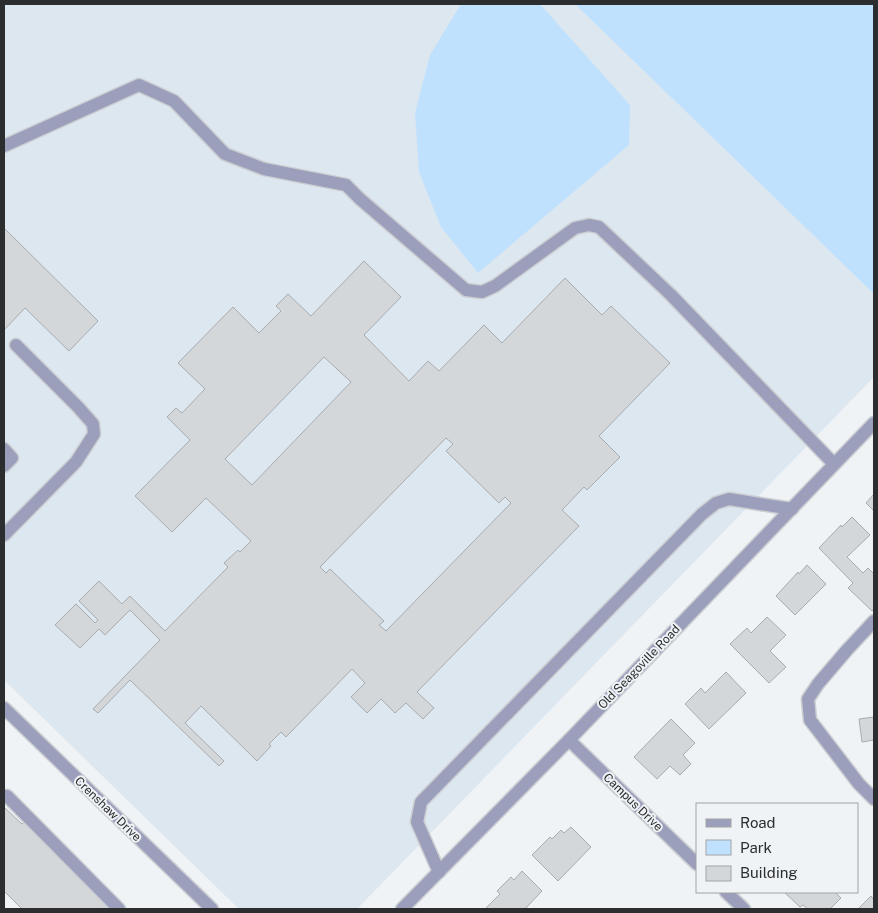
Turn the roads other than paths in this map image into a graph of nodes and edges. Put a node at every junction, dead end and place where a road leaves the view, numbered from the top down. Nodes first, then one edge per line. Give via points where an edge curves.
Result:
1 (4, 146) edge
2 (16, 345) dead end
3 (874, 423) edge
4 (4, 450) edge
5 (834, 464) junction
6 (4, 466) edge
7 (792, 509) junction
8 (4, 535) edge
9 (874, 621) edge
10 (4, 708) edge
11 (569, 740) junction
12 (4, 796) edge
13 (874, 799) edge
14 (696, 863) edge
15 (439, 872) junction
16 (727, 893) edge
17 (119, 909) edge
18 (212, 909) edge
19 (402, 909) edge
20 (744, 909) edge

1 - 5 street via 139,85 174,101 225,154 264,169 346,185 466,290 482,292 494,286 575,228 599,227 671,296
2 - 8 street via 93,424 94,434 76,462
3 - 5 street, Old Seagoville Road
4 - 6 street via 12,458
5 - 7 street, Old Seagoville Road
7 - 11 street, Old Seagoville Road
7 - 15 street via 729,499 716,503 702,514 421,802 417,822
9 - 13 street via 808,699 810,720
10 - 18 street, Crenshaw Drive
11 - 14 street, Campus Drive
11 - 15 street, Old Seagoville Road
12 - 17 street
15 - 19 street, Old Seagoville Road
16 - 20 street

